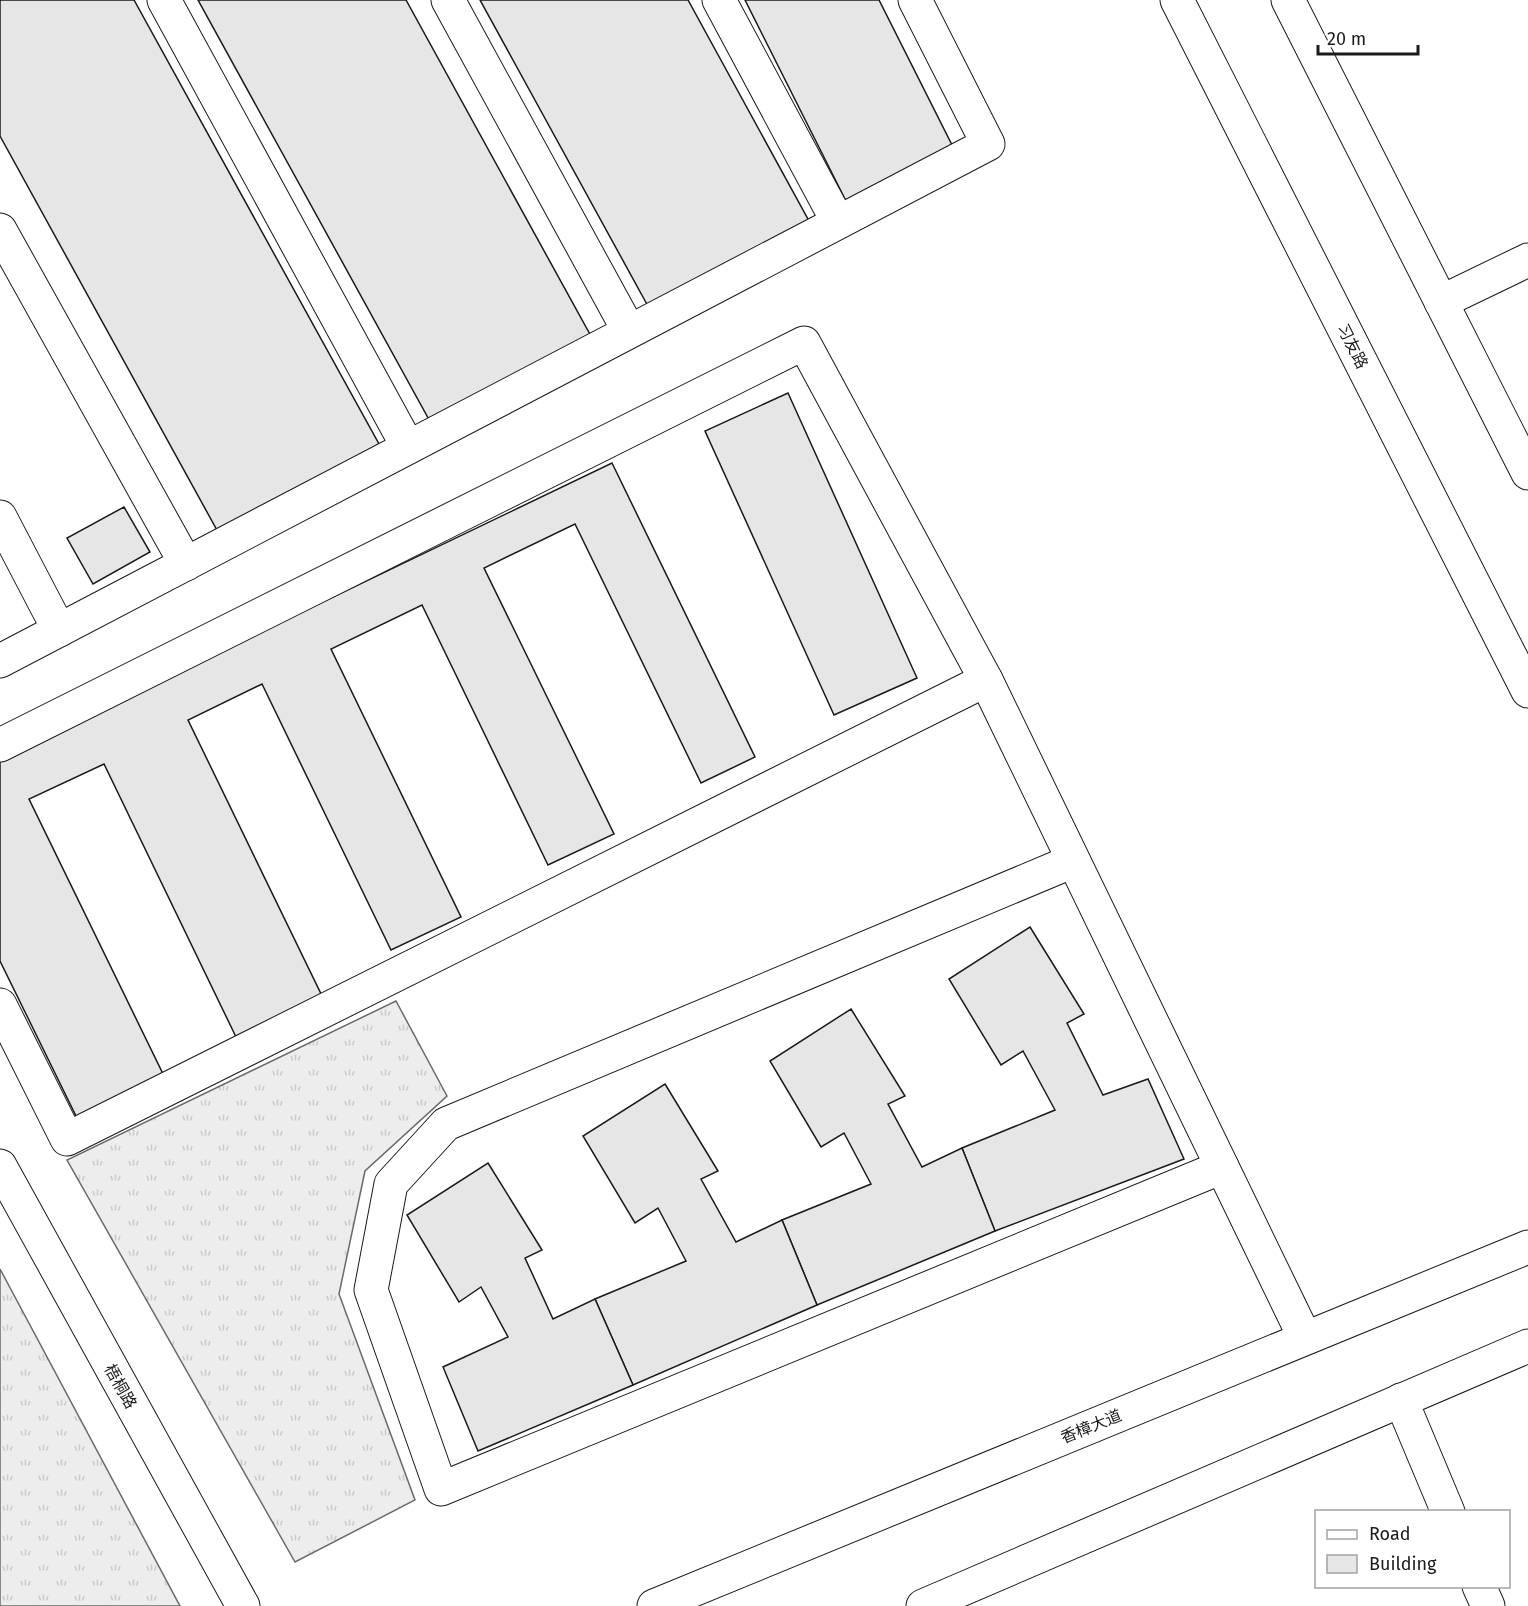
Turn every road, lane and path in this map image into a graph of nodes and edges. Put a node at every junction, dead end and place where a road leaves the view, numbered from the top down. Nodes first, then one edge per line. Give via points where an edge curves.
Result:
1 (164, 0) edge
2 (448, 0) edge
3 (719, 0) edge
4 (915, 0) edge
5 (1177, 0) edge
6 (1288, 0) edge
7 (838, 222) junction
8 (0, 230) edge
9 (1528, 260) edge
10 (1441, 302) junction
11 (629, 332) junction
12 (408, 447) junction
13 (1528, 473) edge
14 (0, 517) edge
15 (186, 564) junction
16 (59, 630) junction
17 (0, 661) edge
18 (986, 680) junction
19 (1528, 691) edge
20 (0, 745) edge
21 (1073, 861) junction
22 (0, 1005) edge
23 (0, 1166) edge
24 (1222, 1167) junction
25 (1528, 1246) edge
26 (1305, 1338) junction
27 (1528, 1346) edge
28 (1401, 1400) junction
29 (1447, 1510) edge
30 (1479, 1588) edge
31 (243, 1606) edge
32 (654, 1606) edge
33 (923, 1606) edge
34 (1488, 1606) edge

1 - 12 main road
2 - 11 main road
3 - 7 main road
4 - 7 main road via 987,144
5 - 19 main road, 习友路
6 - 10 main road
7 - 11 main road
8 - 15 main road
9 - 10 main road
10 - 13 main road
11 - 12 main road
12 - 15 main road
14 - 16 main road
15 - 16 main road
16 - 17 main road
18 - 20 main road via 804,344
18 - 21 main road
18 - 22 main road via 67,1139
21 - 24 main road
21 - 24 main road via 446,1125 392,1184 371,1290 441,1489
23 - 31 main road, 梧桐路
24 - 26 main road
25 - 26 main road, 香樟大道
26 - 32 main road, 香樟大道
27 - 28 main road
28 - 29 main road
28 - 33 main road
30 - 34 main road

